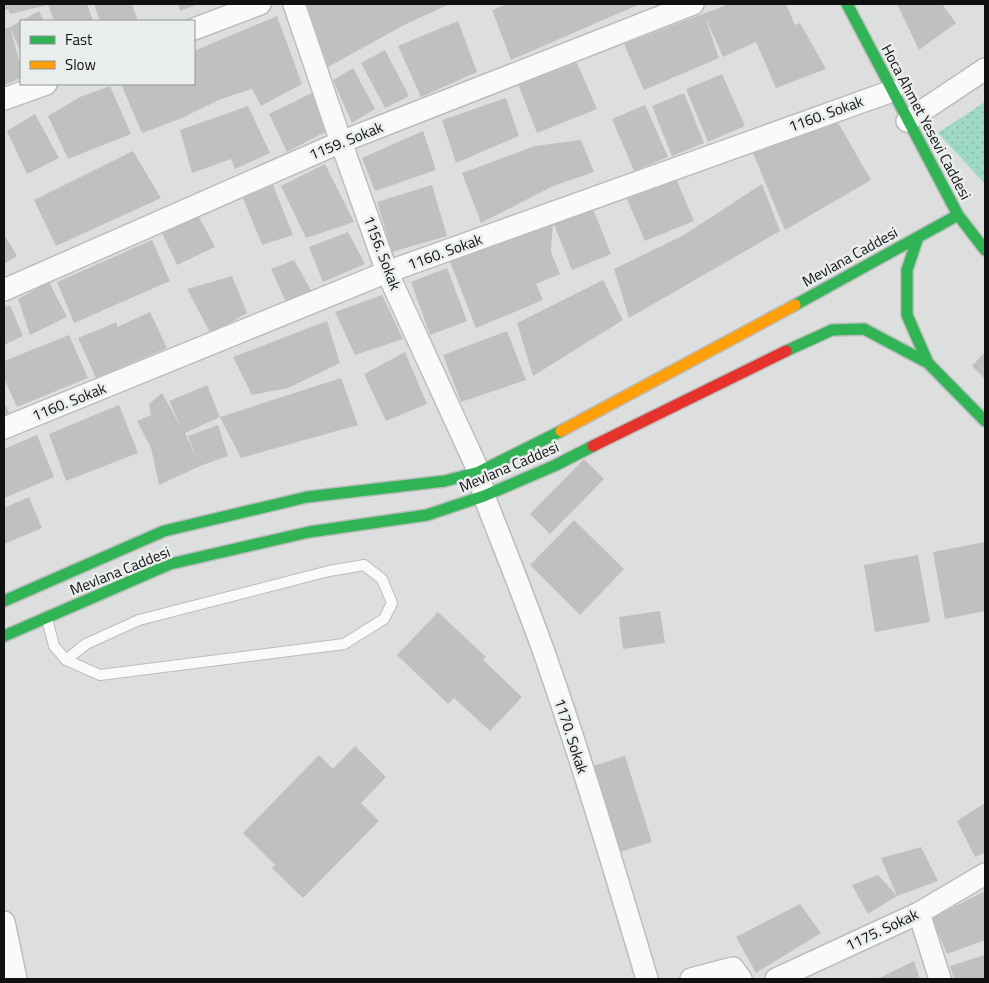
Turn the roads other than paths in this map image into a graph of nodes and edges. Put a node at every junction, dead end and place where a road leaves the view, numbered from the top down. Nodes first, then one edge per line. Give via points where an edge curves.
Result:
1 (260, 4) edge
2 (294, 4) edge
3 (693, 4) edge
4 (847, 4) edge
5 (195, 28) edge
6 (985, 70) edge
7 (43, 85) edge
8 (892, 91) junction
9 (4, 99) edge
10 (907, 121) junction
11 (341, 142) junction
12 (958, 215) junction
13 (918, 237) junction
14 (985, 250) edge
15 (387, 272) junction
16 (4, 290) edge
17 (928, 363) junction
18 (985, 421) edge
19 (4, 428) edge
20 (479, 472) junction
21 (484, 496) junction
22 (4, 601) edge
23 (46, 618) junction
24 (4, 636) edge
25 (66, 660) junction
26 (985, 874) edge
27 (919, 913) junction
28 (4, 922) edge
29 (788, 977) edge
30 (16, 979) edge
31 (647, 979) edge
32 (691, 979) edge
33 (741, 979) edge
34 (940, 979) edge

1 - 5 street
2 - 11 street, 1156. Sokak
3 - 11 street, 1159. Sokak
4 - 8 main road, Hoca Ahmet Yesevi Caddesi
6 - 10 street
7 - 9 street
8 - 10 main road, Hoca Ahmet Yesevi Caddesi
8 - 15 street, 1160. Sokak
10 - 12 main road, Hoca Ahmet Yesevi Caddesi
11 - 15 street, 1156. Sokak
11 - 16 street, 1159. Sokak
12 - 13 main road, Mevlana Caddesi
12 - 14 main road, Hoca Ahmet Yesevi Caddesi
13 - 17 main road via 907,270 907,315
13 - 20 main road, Mevlana Caddesi via 528,449
15 - 19 street, 1160. Sokak
15 - 20 street, 1156. Sokak
17 - 18 main road, Mevlana Caddesi
17 - 21 main road, Mevlana Caddesi via 864,329 832,330 556,466
20 - 21 street, 1156. Sokak
20 - 22 main road, Mevlana Caddesi via 445,481 307,497 164,531
21 - 23 main road, Mevlana Caddesi via 427,515 309,532 170,564
21 - 31 street, 1170. Sokak via 549,666 613,862
23 - 24 main road, Mevlana Caddesi
23 - 25 lane via 54,646
25 - 25 lane via 100,675 344,644 384,619 392,603 382,579 364,565 329,571 139,620 86,644
26 - 27 street, 1175. Sokak
27 - 29 street, 1175. Sokak
27 - 34 street
28 - 30 street
32 - 33 street via 733,968

